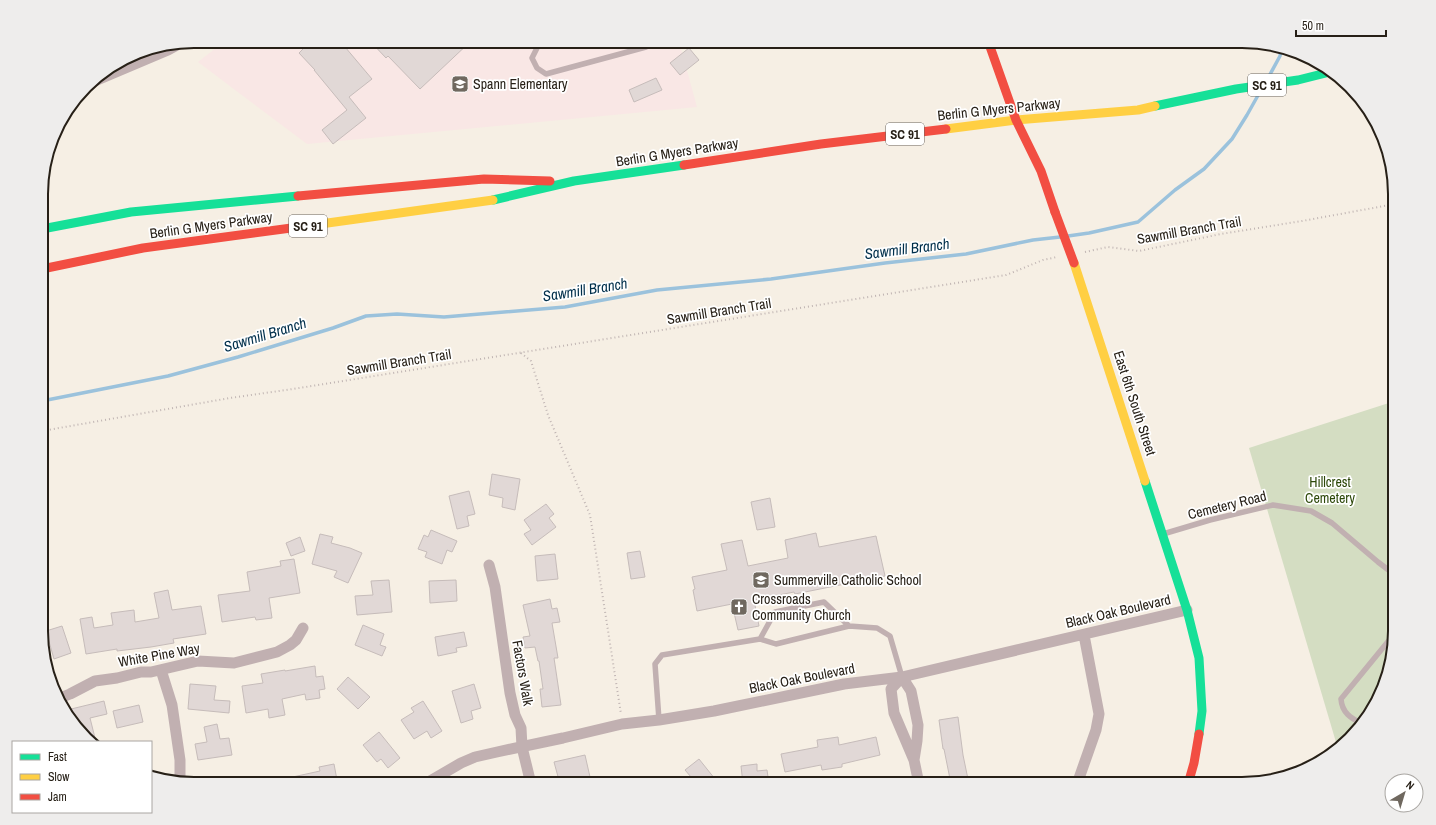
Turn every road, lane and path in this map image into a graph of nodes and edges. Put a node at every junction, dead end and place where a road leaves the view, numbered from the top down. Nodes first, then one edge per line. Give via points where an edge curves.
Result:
1 (538, 48) edge
2 (633, 48) edge
3 (990, 48) edge
4 (165, 51) edge
5 (112, 74) edge
6 (1324, 74) edge
7 (1016, 120) junction
8 (574, 182) junction
9 (1388, 205) edge
10 (48, 228) edge
11 (1079, 253) dead end
12 (1058, 257) dead end
13 (48, 268) edge
14 (520, 353) dead end
15 (48, 430) edge
16 (1163, 534) junction
17 (489, 565) dead end
18 (1388, 570) edge
19 (1187, 610) junction
20 (849, 626) junction
21 (304, 628) dead end
22 (1084, 635) junction
23 (760, 639) junction
24 (1388, 642) edge
25 (161, 670) junction
26 (902, 677) junction
27 (63, 697) edge
28 (659, 720) junction
29 (1357, 721) edge
30 (622, 724) junction
31 (522, 747) junction
32 (914, 760) junction
33 (180, 777) edge
34 (436, 777) edge
35 (530, 777) edge
36 (918, 777) edge
37 (1079, 777) edge
38 (1190, 777) edge

1 - 2 lane via 532,58 537,68 546,74
3 - 7 main road, East 6th South Street
4 - 5 street
6 - 7 main road, Berlin G Myers Parkway / SC 91 via 1138,110
7 - 8 main road, Berlin G Myers Parkway / SC 91 via 821,144
7 - 16 main road, East 6th South Street, bridge via 1041,171 1074,262
8 - 10 main road, Berlin G Myers Parkway / SC 91 via 484,179 131,212
8 - 13 main road, Berlin G Myers Parkway / SC 91 via 486,202 143,248
9 - 11 path, Sawmill Branch Trail via 1139,251 1108,247
12 - 15 path, Sawmill Branch Trail via 1043,260 1006,275 230,398
14 - 30 path via 531,361 548,415 590,515
16 - 18 lane, Cemetery Road via 1273,505 1311,511 1332,523
16 - 19 main road, East 6th South Street
17 - 31 street, Factors Walk via 495,587 510,693 521,728
19 - 22 street, Black Oak Boulevard
19 - 38 main road, East 6th South Street via 1200,658 1202,711
20 - 23 lane via 776,644
20 - 23 lane via 824,602 775,612
20 - 26 lane via 877,628 890,636
21 - 25 street, White Pine Way via 296,640 277,652 234,663 198,661
22 - 26 street, Black Oak Boulevard
22 - 37 street via 1099,714
23 - 28 lane via 662,655 655,664
24 - 29 lane via 1341,699 1341,707 1346,714
25 - 27 street, White Pine Way via 95,681
25 - 33 street via 172,705
26 - 28 street, Black Oak Boulevard via 844,684
26 - 32 street via 911,690 918,725
26 - 32 street via 891,689 894,713
28 - 30 street, Black Oak Boulevard
30 - 31 street, Black Oak Boulevard
31 - 34 street, Black Oak Boulevard via 475,757
31 - 35 street, Factors Walk
32 - 36 street

